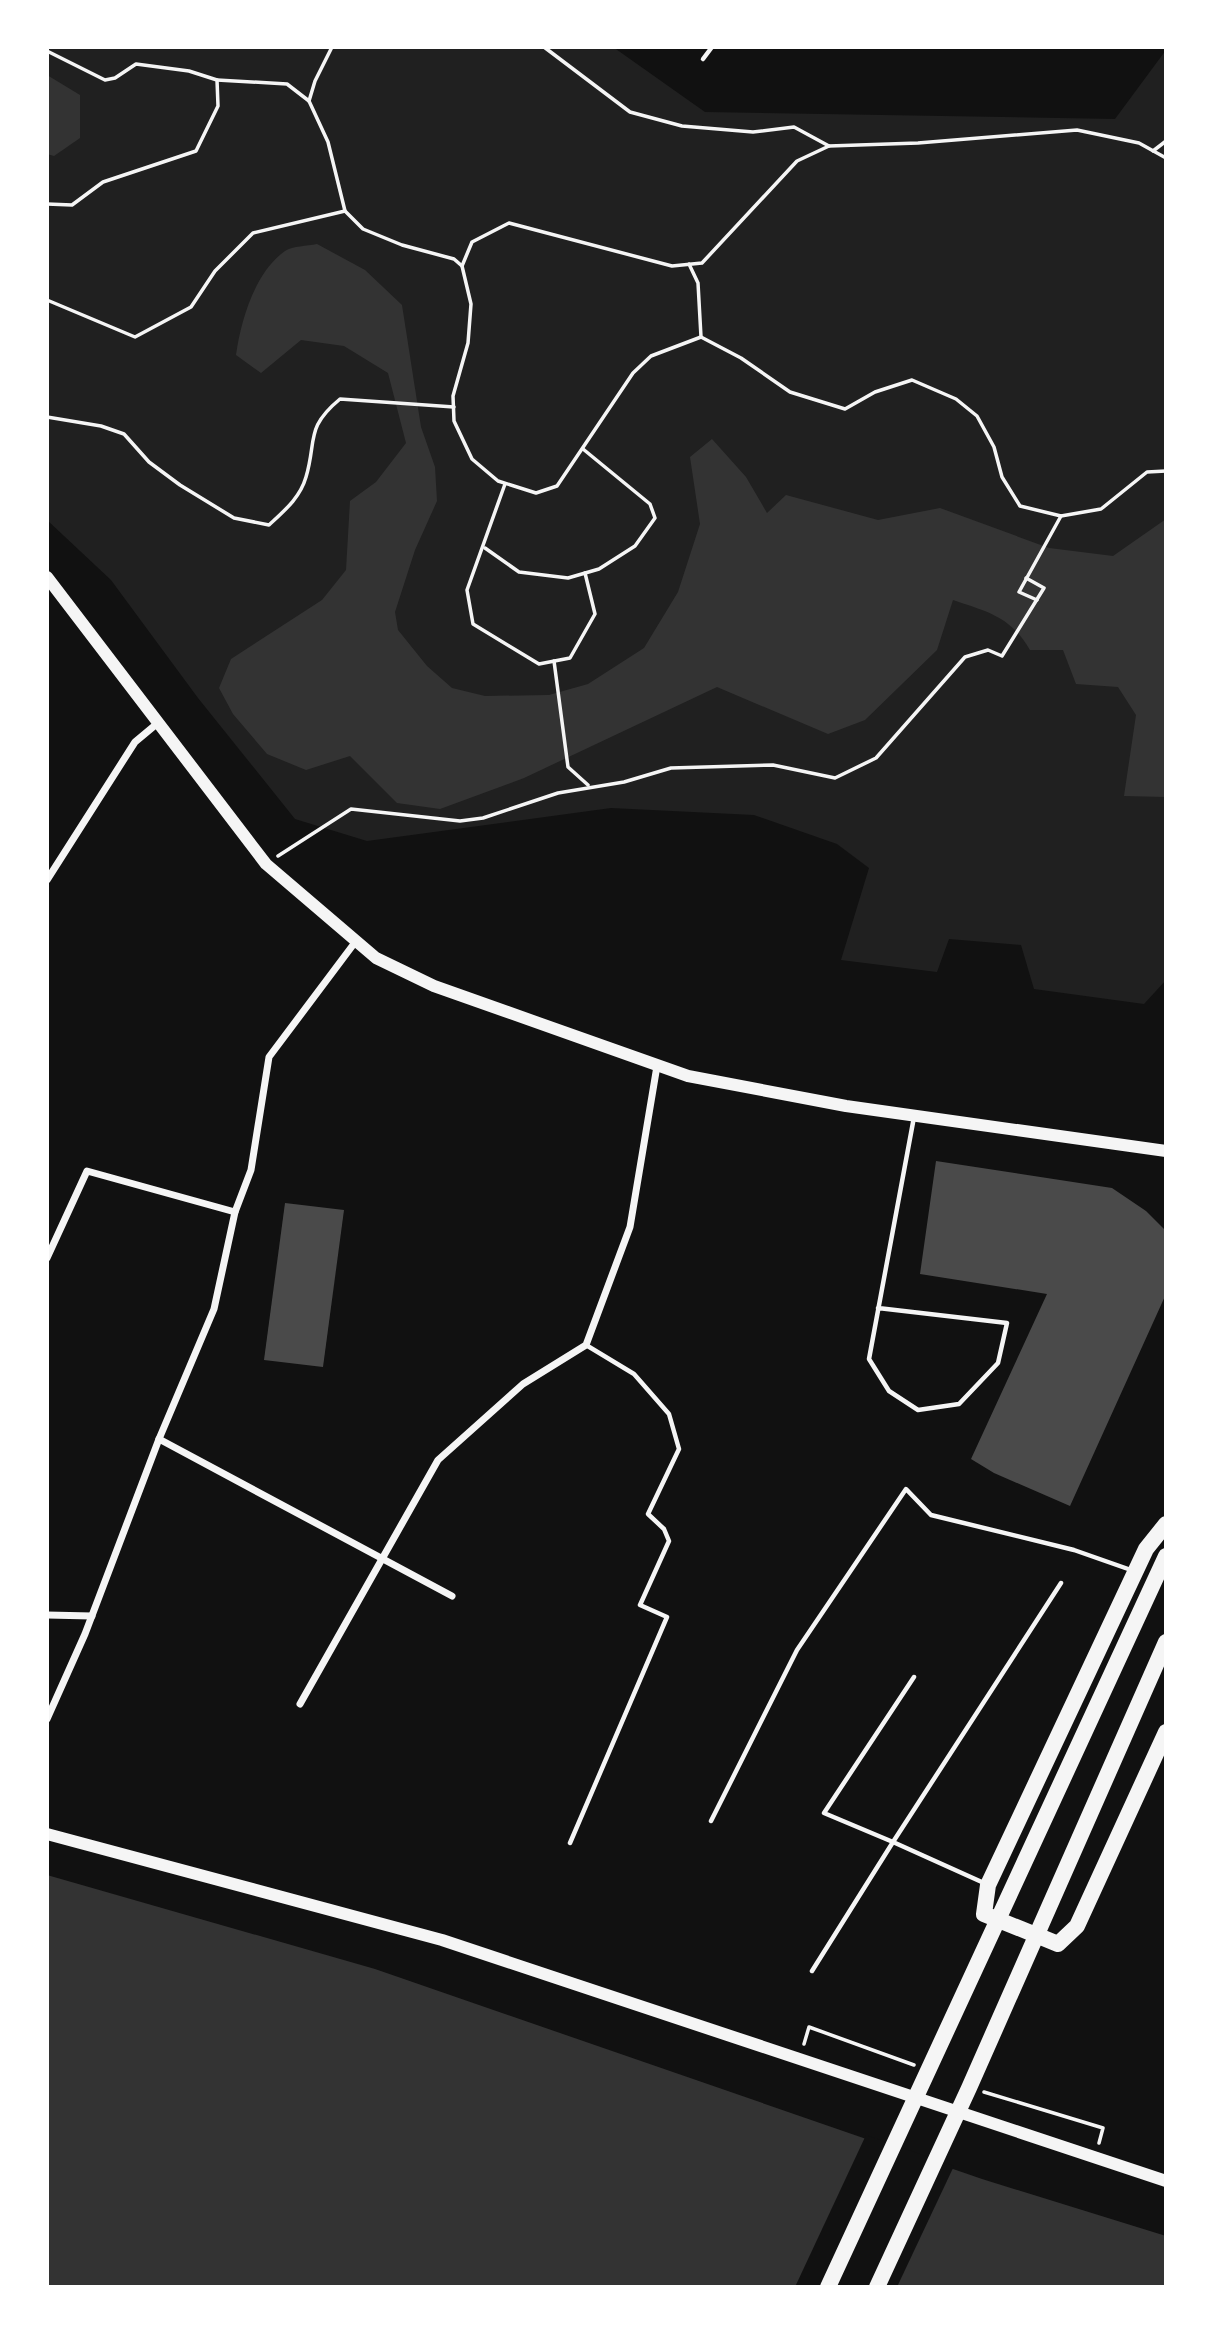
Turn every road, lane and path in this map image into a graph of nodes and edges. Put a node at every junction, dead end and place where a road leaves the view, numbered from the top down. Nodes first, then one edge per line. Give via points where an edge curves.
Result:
1 (332, 47) edge
2 (544, 47) edge
3 (712, 47) edge
4 (47, 51) edge
5 (704, 59) dead end
6 (217, 80) junction
7 (309, 101) junction
8 (1166, 142) edge
9 (829, 146) junction
10 (1153, 151) junction
11 (1166, 158) edge
12 (47, 204) edge
13 (345, 211) junction
14 (689, 264) junction
15 (462, 265) junction
16 (47, 300) edge
17 (701, 337) junction
18 (454, 407) junction
19 (47, 417) edge
20 (583, 449) junction
21 (1166, 471) edge
22 (505, 484) junction
23 (1061, 516) junction
24 (484, 548) junction
25 (584, 573) junction
26 (47, 577) edge
27 (1026, 578) junction
28 (1037, 600) junction
29 (554, 661) junction
30 (159, 722) junction
31 (589, 786) junction
32 (266, 864) junction
33 (47, 880) edge
34 (356, 941) junction
35 (657, 1066) junction
36 (915, 1116) junction
37 (1166, 1151) edge
38 (235, 1212) junction
39 (47, 1258) edge
40 (878, 1308) junction
41 (586, 1345) junction
42 (159, 1439) junction
43 (1166, 1524) edge
44 (1166, 1556) edge
45 (384, 1559) junction
46 (1135, 1572) junction
47 (1061, 1583) dead end
48 (452, 1596) dead end
49 (47, 1615) edge
50 (92, 1616) junction
51 (1166, 1642) edge
52 (914, 1677) dead end
53 (300, 1704) dead end
54 (47, 1719) edge
55 (1166, 1732) edge
56 (712, 1821) dead end
57 (47, 1834) edge
58 (893, 1842) junction
59 (569, 1843) dead end
60 (988, 1885) junction
61 (812, 1971) dead end
62 (800, 2058) junction
63 (929, 2070) junction
64 (969, 2088) junction
65 (1095, 2156) junction
66 (1166, 2180) edge
67 (828, 2287) edge
68 (877, 2287) edge

1 - 7 path
2 - 9 path via 630,112 682,127 753,132 794,127
3 - 5 lane
4 - 6 path via 104,80 136,64
6 - 7 path via 287,84
6 - 12 path via 218,106 196,151 103,182 72,205
7 - 13 path via 328,142
8 - 10 path
9 - 10 path via 1077,130 1139,143
9 - 14 path via 797,161 702,263
10 - 11 path
13 - 15 path via 363,229
13 - 16 path via 253,233 215,271 191,307 135,337
14 - 15 path via 672,266 509,223 472,242
14 - 17 path via 698,284
15 - 18 path via 471,304
17 - 20 path via 651,356 633,373
17 - 23 path via 790,392 845,409 875,392 912,380 956,400 977,416 994,447 1002,477 1020,506
18 - 19 path via 340,399 323,413 310,440 306,478 292,504 269,525 234,518 180,485 149,462 124,434 101,425
18 - 22 path via 454,421 472,459
20 - 22 path via 557,486 536,493
20 - 25 path via 650,504 655,518 635,546
21 - 23 path via 1147,472 1101,509
22 - 24 path
23 - 27 path
24 - 25 path via 519,572 568,578
24 - 29 path via 467,590 473,624 539,664
25 - 29 path via 595,614 570,658
26 - 30 street
27 - 28 path via 1044,588
27 - 28 path via 1019,592
28 - 31 path via 1002,656 988,650 965,657 876,758 835,778 773,765 724,765 671,768 624,782
29 - 31 path via 568,767
30 - 32 street
30 - 33 street via 135,742
31 - 32 path via 460,821 351,809
32 - 34 street
34 - 35 street via 376,958 434,986
34 - 38 street via 269,1057 251,1170
35 - 36 street via 701,1079
35 - 41 street via 630,1227
36 - 37 street
36 - 40 lane
38 - 39 street via 87,1171
38 - 42 street via 214,1309
40 - 40 lane via 869,1359 889,1391 918,1410 958,1404 998,1363 1007,1323
41 - 45 street via 523,1384 438,1460
41 - 59 lane via 634,1374 669,1414 680,1449 648,1514 669,1541 640,1605 667,1617
42 - 45 street
42 - 50 street
43 - 46 main road
44 - 63 main road
45 - 48 street
45 - 53 street
46 - 56 lane via 1074,1550 932,1515 906,1489 797,1650
46 - 60 main road
47 - 58 lane
49 - 50 street
50 - 54 street
51 - 64 main road
52 - 58 lane via 824,1813
55 - 60 main road via 1077,1926 1058,1944 984,1913
57 - 62 street via 442,1940
58 - 60 lane
58 - 61 lane
62 - 63 path via 809,2027
62 - 65 street
63 - 67 main road
64 - 65 path via 1103,2129
64 - 68 main road
65 - 66 street

